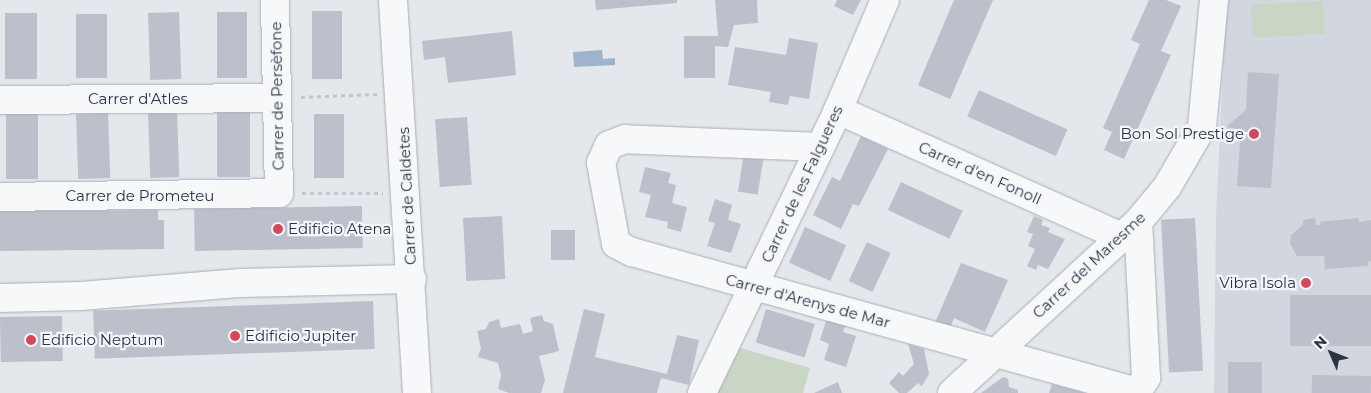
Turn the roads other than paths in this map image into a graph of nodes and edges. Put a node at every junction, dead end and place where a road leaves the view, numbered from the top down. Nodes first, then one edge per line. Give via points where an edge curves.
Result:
1 (275, 0) edge
2 (393, 0) edge
3 (886, 0) edge
4 (1214, 0) edge
5 (275, 98) junction
6 (0, 100) edge
7 (838, 110) junction
8 (820, 147) junction
9 (279, 193) joint
10 (0, 197) edge
11 (1130, 229) junction
12 (412, 280) junction
13 (753, 287) junction
14 (0, 298) edge
15 (994, 352) junction
16 (417, 393) edge
17 (702, 393) edge
18 (952, 393) edge

1 - 5 street, Carrer de Persèfone
2 - 12 street, Carrer de Caldetes
3 - 7 street, Carrer de les Falgueres
4 - 11 street, Carrer del Maresme via 1202,127 1167,187
5 - 6 street, Carrer d'Atles
5 - 9 street, Carrer de Persèfone
7 - 8 street, Carrer de les Falgueres
7 - 11 street, Carrer d'en Fonoll
8 - 13 street, Carrer de les Falgueres
8 - 13 street, Carrer d'Arenys de Mar via 625,139 609,144 601,163 616,244 632,252
9 - 10 street, Carrer de Prometeu
11 - 15 street, Carrer del Maresme
11 - 15 street, Carrer d'Arenys de Mar via 1146,378 1137,392
12 - 14 street via 240,283 81,296
12 - 16 street, Carrer de Caldetes
13 - 15 street, Carrer d'Arenys de Mar
13 - 17 street, Carrer de les Falgueres
15 - 18 street, Carrer del Maresme

